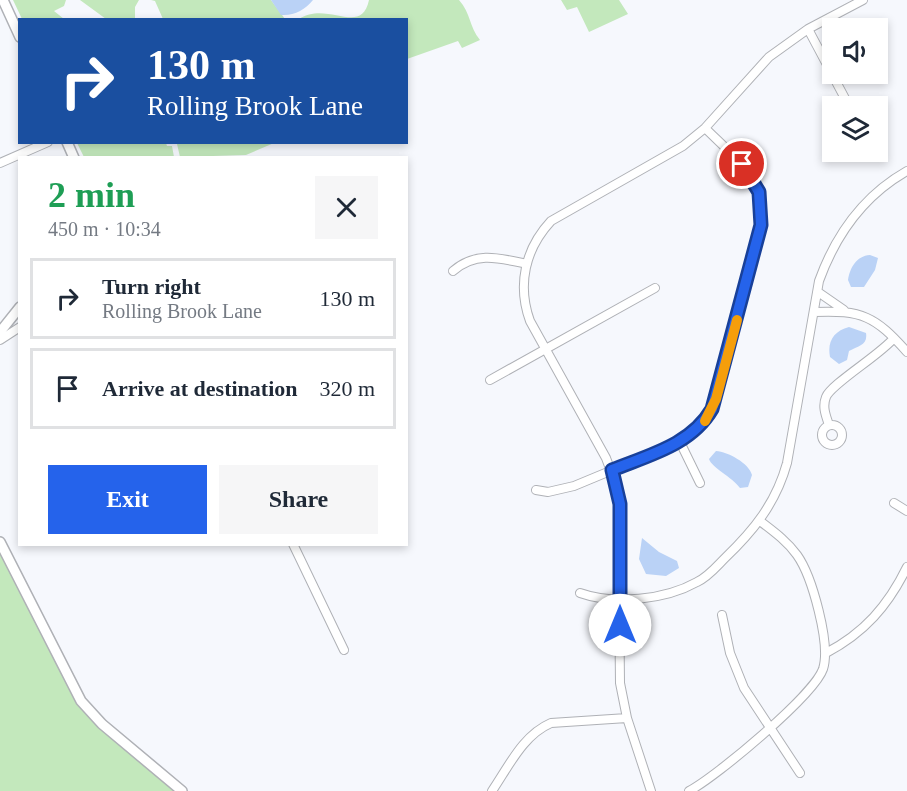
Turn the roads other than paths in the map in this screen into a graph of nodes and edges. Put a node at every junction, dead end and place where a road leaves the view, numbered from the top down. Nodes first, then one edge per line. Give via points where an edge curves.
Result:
1 (3, 0) edge
2 (863, 0) edge
3 (808, 29) junction
4 (18, 33) edge
5 (844, 96) edge
6 (705, 128) junction
7 (43, 144) edge
8 (0, 163) edge
9 (907, 171) edge
10 (526, 264) junction
11 (453, 272) dead end
12 (655, 288) dead end
13 (818, 292) junction
14 (18, 310) edge
15 (844, 310) junction
16 (814, 312) junction
17 (18, 328) edge
18 (0, 333) edge
19 (894, 338) junction
20 (0, 340) edge
21 (546, 349) junction
22 (907, 352) edge
23 (490, 381) dead end
24 (829, 425) dead end
25 (680, 442) junction
26 (612, 470) junction
27 (700, 483) dead end
28 (536, 490) dead end
29 (894, 503) dead end
30 (907, 511) edge
31 (760, 521) junction
32 (0, 542) edge
33 (294, 546) edge
34 (907, 567) edge
35 (580, 593) dead end
36 (620, 602) junction
37 (722, 615) dead end
38 (344, 650) dead end
39 (825, 653) junction
40 (627, 718) junction
41 (770, 725) junction
42 (800, 773) dead end
43 (183, 791) edge
44 (492, 791) edge
45 (651, 791) edge
46 (689, 791) edge

1 - 4 street
2 - 3 street
3 - 5 street
3 - 6 street via 769,57
6 - 10 street via 682,146 561,213 536,240
6 - 25 street via 748,171 759,192 762,214 716,399 706,420
7 - 8 street
9 - 13 street via 867,201 843,229 825,266
10 - 11 street via 482,257
10 - 21 street via 526,309
12 - 21 street
13 - 15 street
13 - 16 street
14 - 18 street
15 - 16 street
15 - 19 street via 875,321
16 - 31 street via 787,463 781,484
17 - 20 street
19 - 22 street
19 - 24 street via 829,392 824,408
21 - 23 street
21 - 26 street
25 - 26 street
25 - 27 street
26 - 28 street via 559,490
26 - 36 street via 620,504
29 - 30 street
31 - 36 street via 697,583
31 - 39 street via 788,544 803,565
32 - 43 street via 81,701 99,721
33 - 38 street
34 - 39 street via 879,613 856,635
35 - 36 street
36 - 40 street via 620,683
37 - 41 street via 736,672
39 - 41 street via 822,671 813,687
40 - 44 street via 540,727
40 - 45 street
41 - 42 street
41 - 46 street via 716,774

